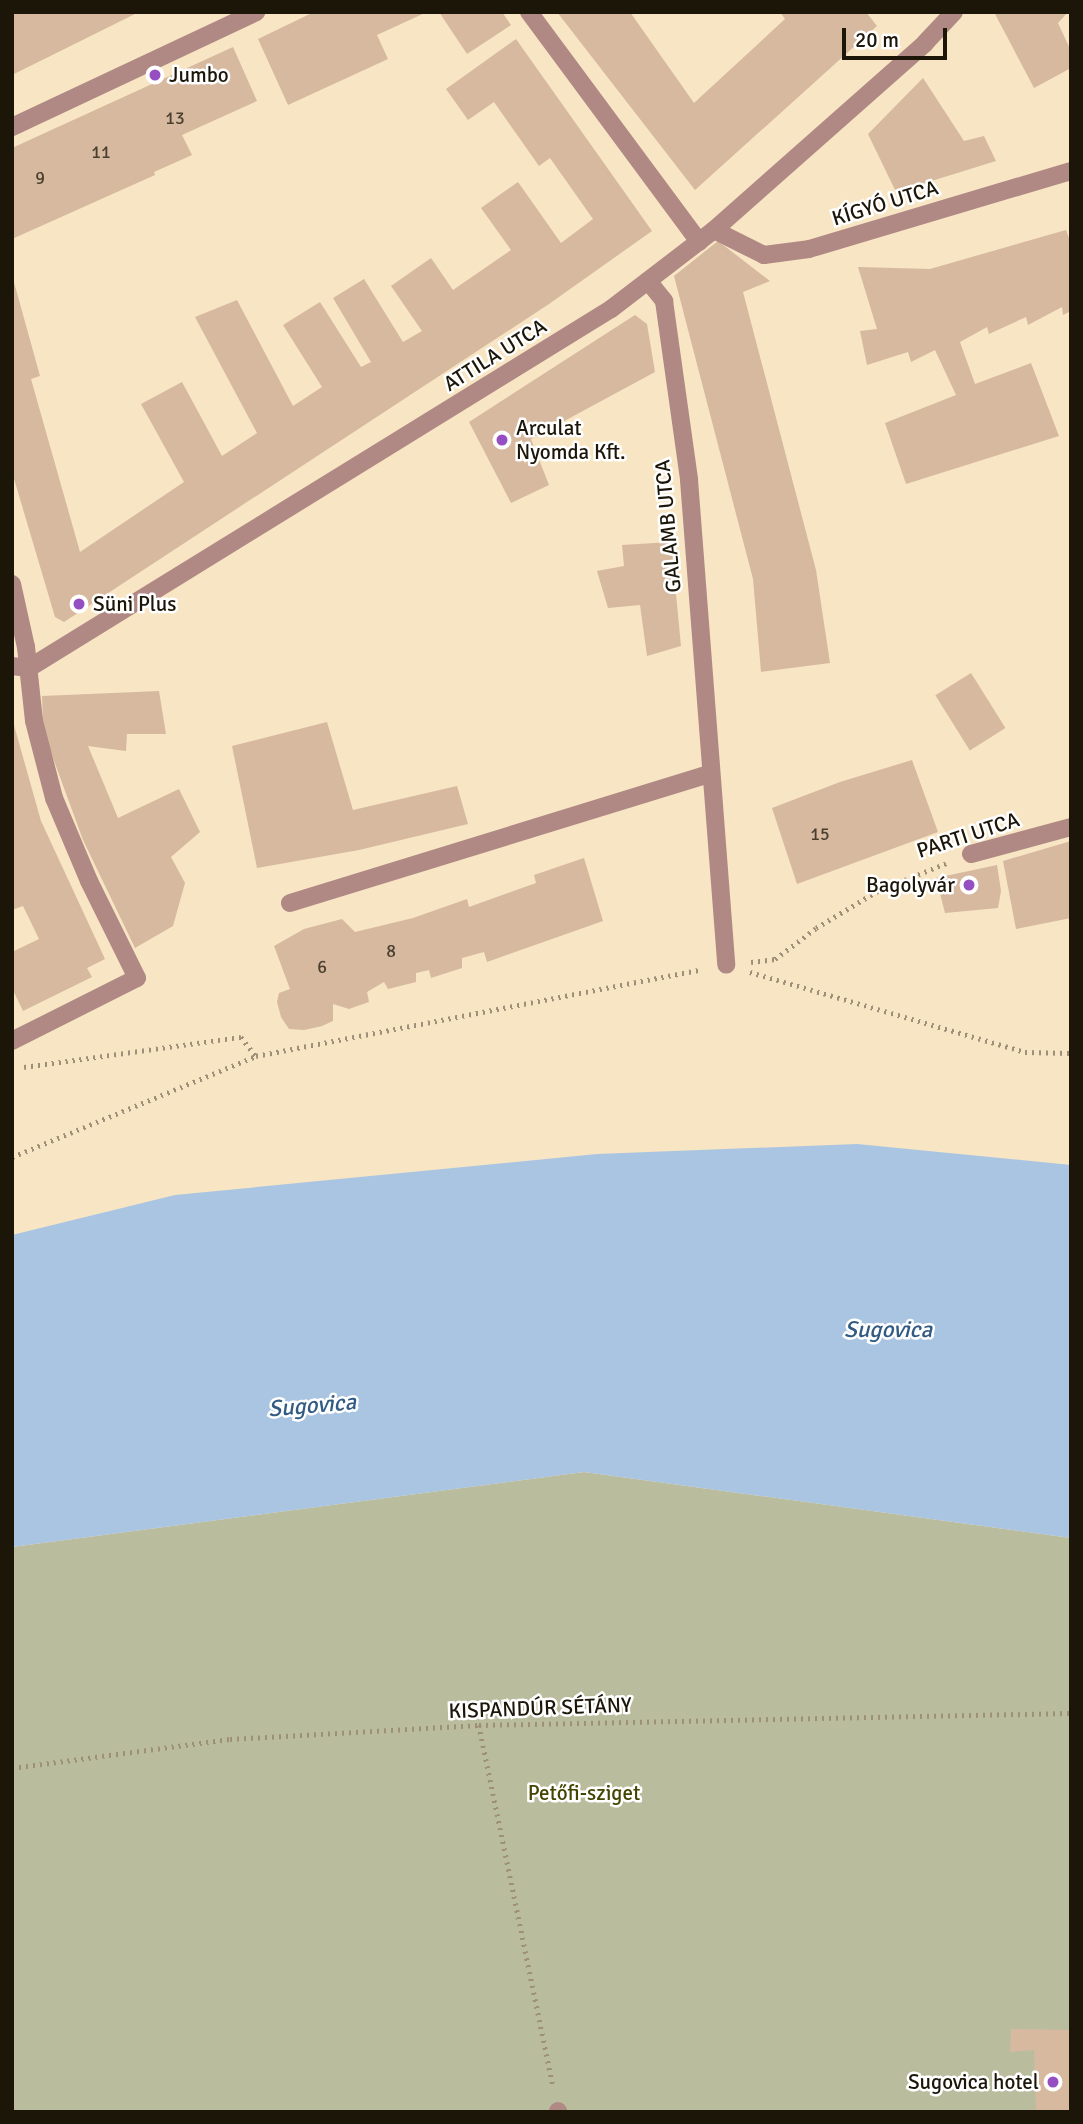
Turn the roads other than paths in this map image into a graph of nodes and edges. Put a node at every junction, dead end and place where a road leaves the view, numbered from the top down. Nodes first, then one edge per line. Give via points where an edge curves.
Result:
1 (256, 12) edge
2 (528, 12) edge
3 (954, 12) edge
4 (12, 127) edge
5 (1071, 171) edge
6 (714, 230) junction
7 (699, 242) junction
8 (648, 281) junction
9 (12, 584) edge
10 (21, 667) edge
11 (709, 774) junction
12 (1071, 827) edge
13 (971, 854) road end
14 (290, 903) dead end
15 (726, 965) road end
16 (12, 1041) edge

1 - 4 street
2 - 7 street
3 - 6 street, ATTILA UTCA
5 - 6 street, KÍGYÓ UTCA via 809,249 764,255
6 - 7 street, ATTILA UTCA
7 - 8 street, ATTILA UTCA
8 - 10 street, ATTILA UTCA via 611,309
8 - 11 street, GALAMB UTCA via 664,300 689,480
9 - 10 street
10 - 16 street via 54,798 136,978
11 - 14 street
11 - 15 street, GALAMB UTCA
12 - 13 street, PARTI UTCA

